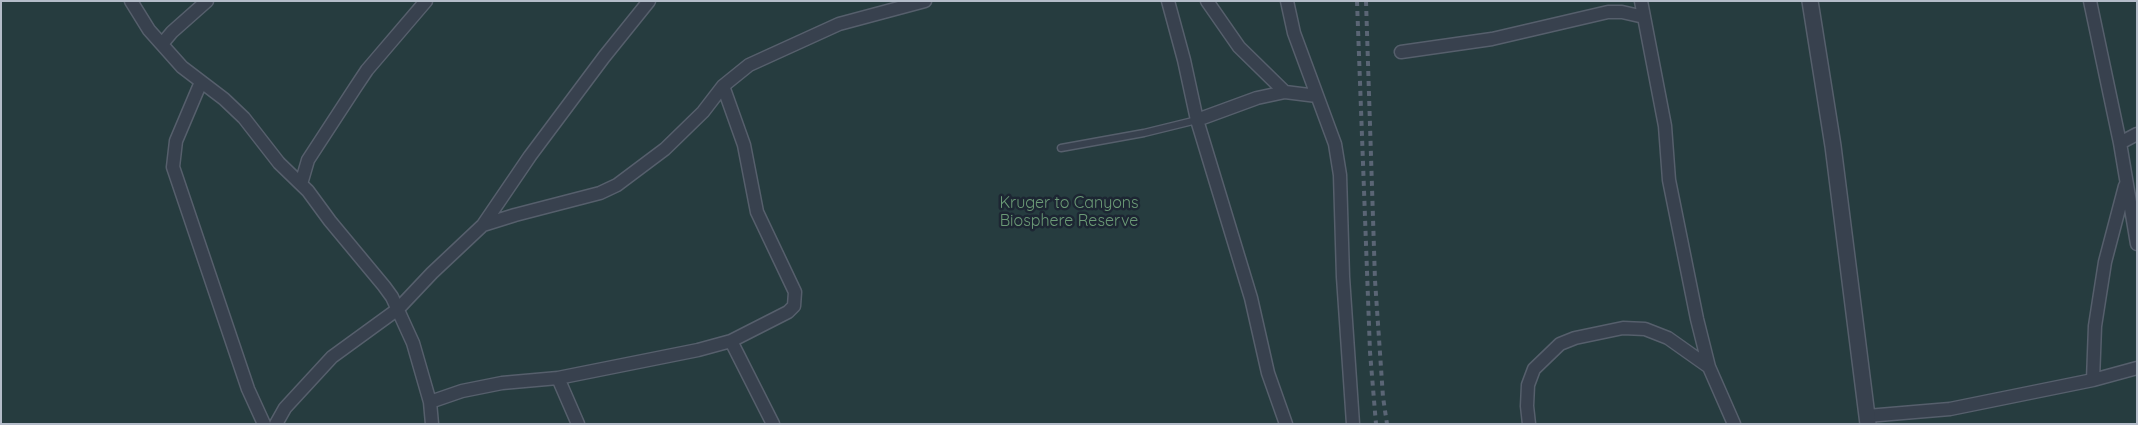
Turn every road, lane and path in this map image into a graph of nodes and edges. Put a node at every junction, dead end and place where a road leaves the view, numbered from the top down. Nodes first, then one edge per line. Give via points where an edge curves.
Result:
1 (131, 1) edge
2 (207, 1) edge
3 (426, 1) edge
4 (649, 1) edge
5 (925, 1) edge
6 (1168, 1) edge
7 (1207, 1) edge
8 (1287, 1) edge
9 (1641, 1) edge
10 (1810, 1) edge
11 (2090, 1) edge
12 (1644, 17) junction
13 (162, 44) junction
14 (1401, 52) dead end
15 (201, 82) junction
16 (723, 86) junction
17 (1285, 92) junction
18 (1317, 96) junction
19 (1197, 120) junction
20 (2137, 134) edge
21 (2120, 143) junction
22 (1061, 148) dead end
23 (2126, 180) junction
24 (301, 184) junction
25 (484, 225) junction
26 (2137, 244) edge
27 (398, 309) junction
28 (731, 341) junction
29 (1709, 367) junction
30 (2137, 368) edge
31 (558, 378) junction
32 (2093, 380) junction
33 (430, 402) junction
34 (1868, 420) edge
35 (264, 424) edge
36 (276, 424) edge
37 (432, 424) edge
38 (578, 424) edge
39 (773, 424) edge
40 (1286, 424) edge
41 (1354, 424) edge
42 (1530, 424) edge
43 (1734, 424) edge

1 - 13 street
2 - 13 street
3 - 24 street via 349,96 308,160
4 - 25 street via 530,156
5 - 16 street via 817,32 749,65
6 - 19 street
7 - 17 street via 1239,47
8 - 18 street via 1294,33
9 - 12 street
10 - 34 street via 1833,146
11 - 21 street
12 - 14 street via 1608,12 1492,39
12 - 29 street via 1665,126 1671,190
13 - 15 street via 182,67
15 - 24 street via 240,113 279,163
15 - 35 street via 176,141 173,167 248,389
16 - 25 street via 665,149 617,185 600,193
16 - 28 street via 744,145 756,212 796,298 788,312
17 - 18 street
17 - 19 street via 1257,98
18 - 41 street via 1330,126 1340,174 1343,277
19 - 22 lane
19 - 40 street via 1251,298 1268,373
20 - 21 street
21 - 23 street
23 - 26 street
23 - 32 street via 2105,262 2095,326
24 - 27 street via 376,274
25 - 27 street
27 - 33 street via 413,342
27 - 36 street via 332,357 286,408
28 - 31 street
28 - 39 street
29 - 42 street via 1668,338 1645,329 1623,328 1575,338 1560,344 1534,369 1528,385
29 - 43 street
30 - 32 street
31 - 33 street via 495,384
31 - 38 street
32 - 34 street via 1950,409
33 - 37 street

